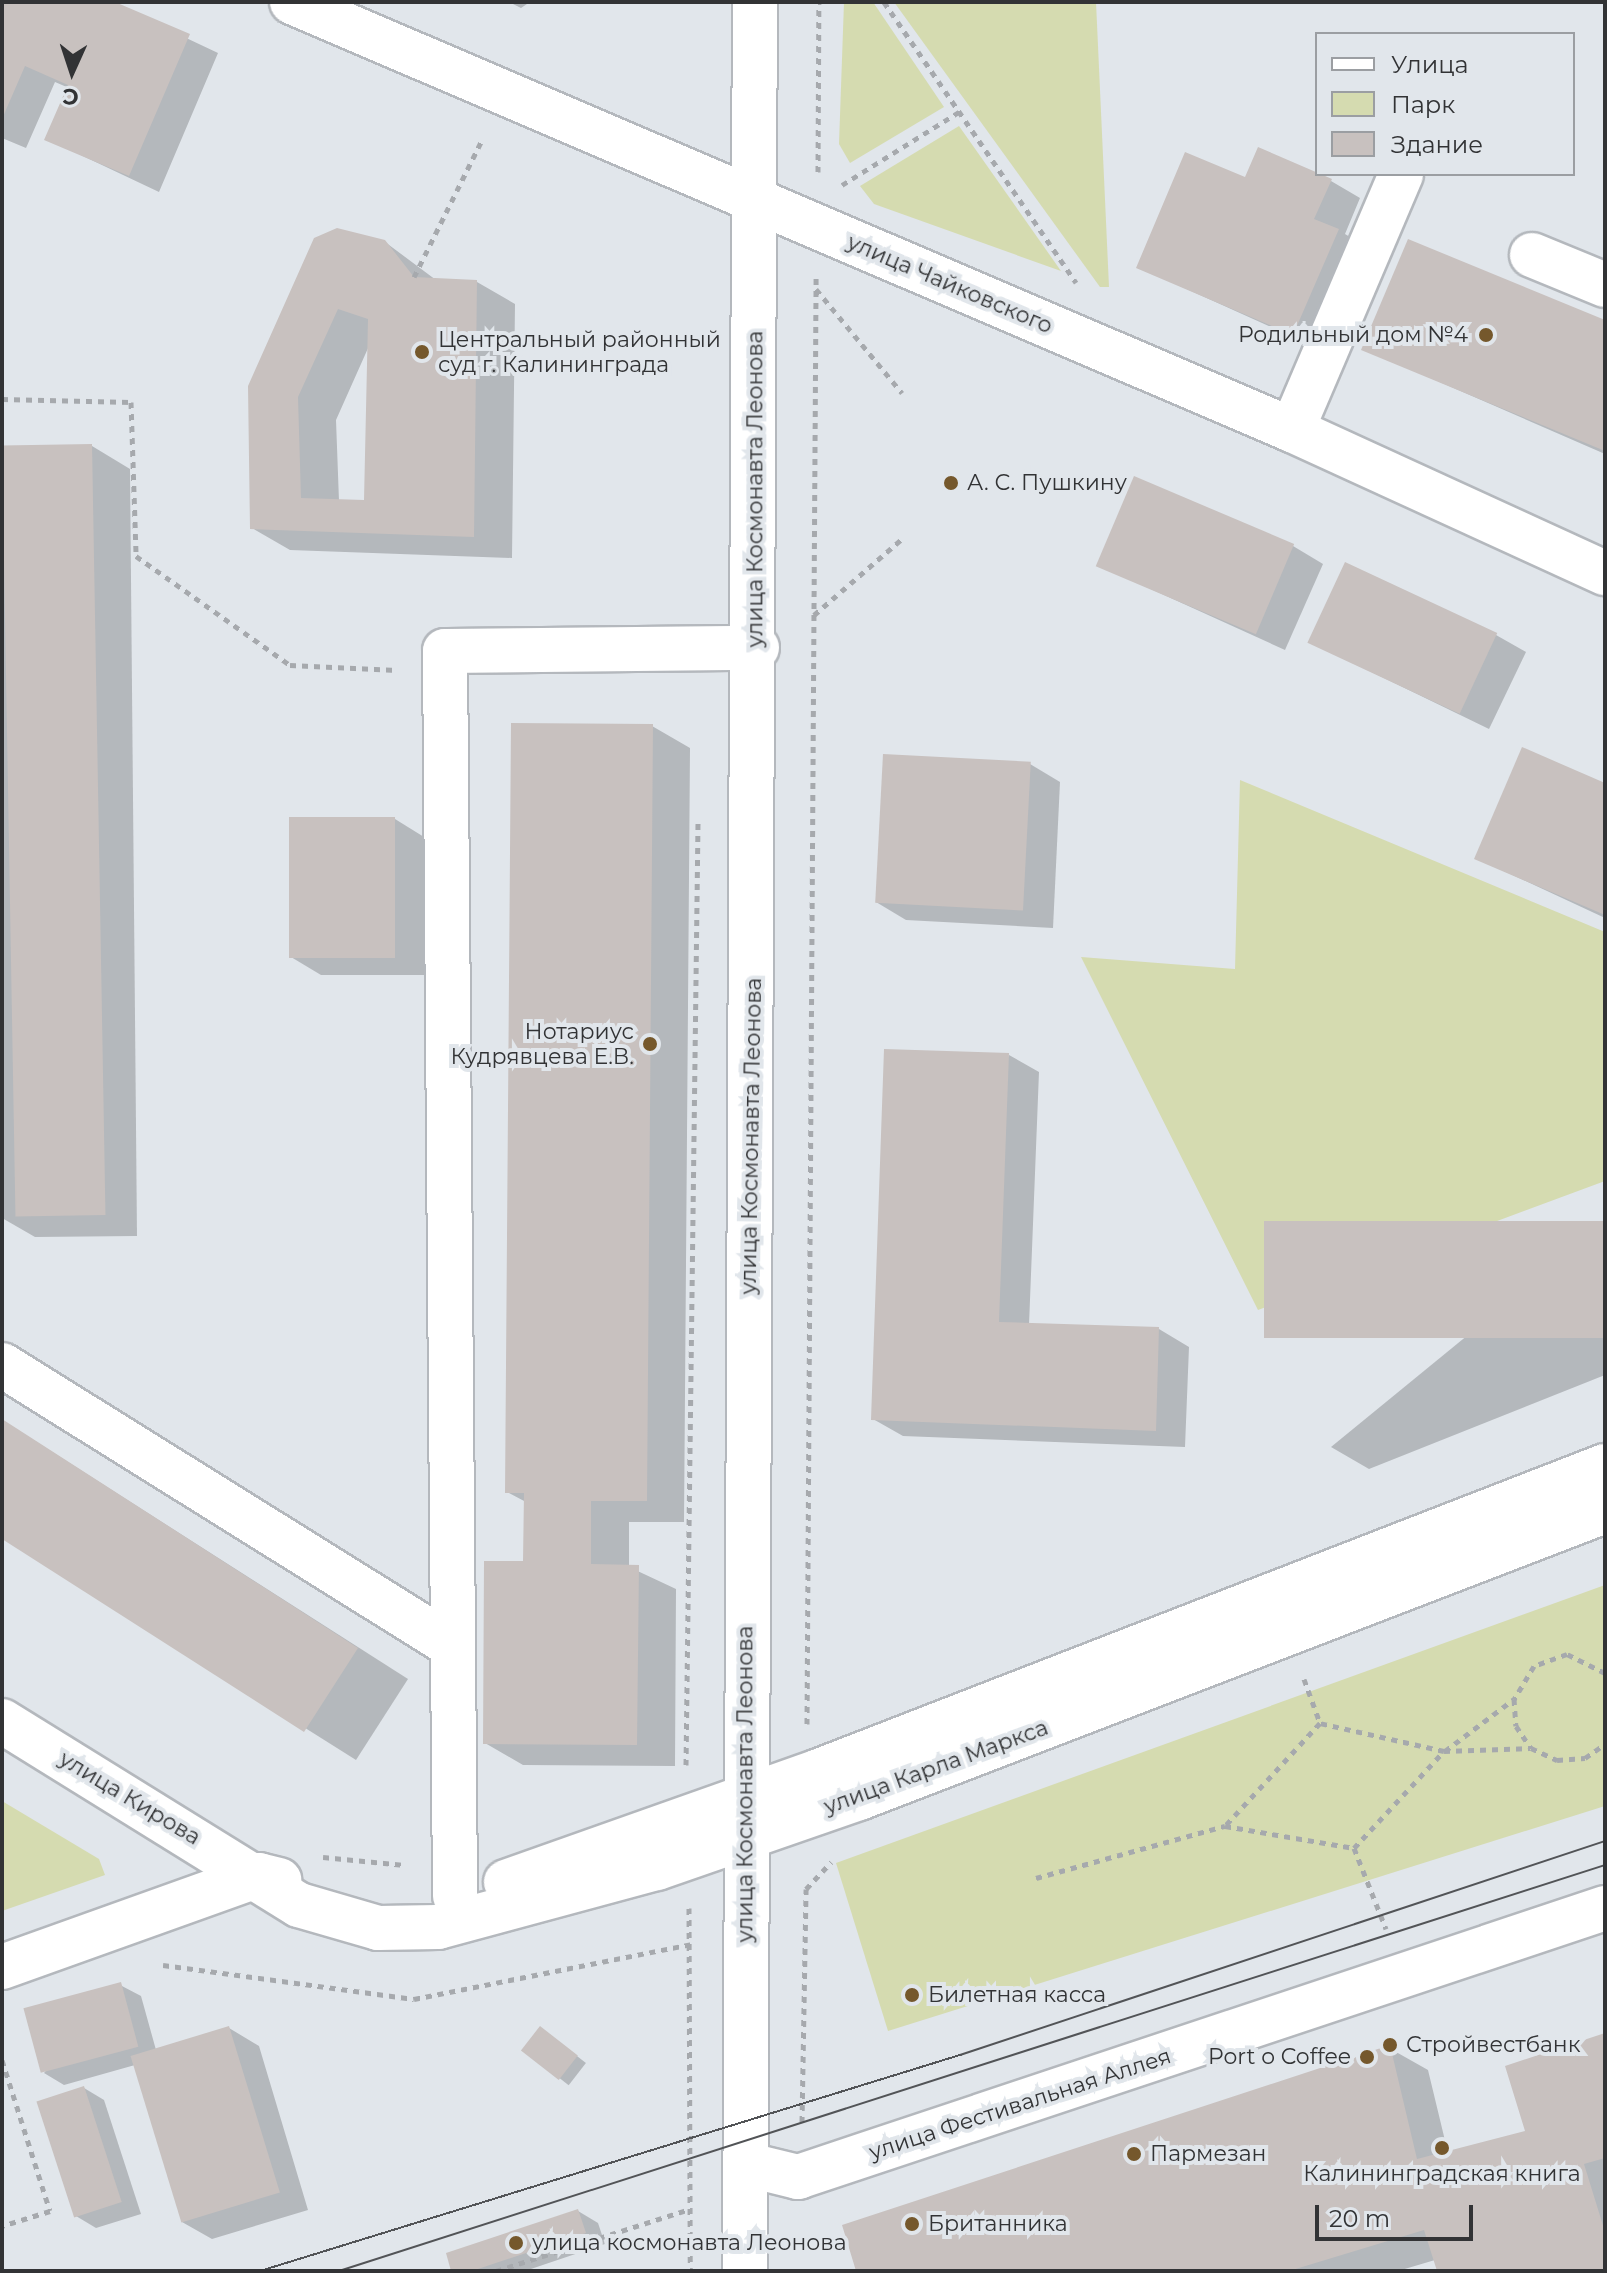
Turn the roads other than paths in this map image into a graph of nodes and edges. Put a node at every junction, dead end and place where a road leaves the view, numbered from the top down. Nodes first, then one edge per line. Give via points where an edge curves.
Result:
1 (292, 2) edge
2 (755, 2) edge
3 (1400, 176) edge
4 (753, 199) junction
5 (1532, 255) dead end
6 (1605, 285) edge
7 (1292, 430) junction
8 (1605, 573) edge
9 (757, 648) junction
10 (2, 1365) edge
11 (1605, 1466) edge
12 (1605, 1511) edge
13 (451, 1645) junction
14 (2, 1721) edge
15 (825, 1789) junction
16 (743, 1815) junction
17 (686, 1838) junction
18 (259, 1875) junction
19 (454, 1883) junction
20 (1605, 1908) edge
21 (2, 1967) edge
22 (745, 2164) junction
23 (745, 2271) edge

1 - 4 main road, улица Чайковского
2 - 4 main road, улица Космонавта Леонова
3 - 7 main road
4 - 7 main road, улица Чайковского via 817,214
4 - 9 main road, улица Космонавта Леонова
5 - 6 main road
7 - 8 main road, улица Чайковского
9 - 13 main road via 445,651
9 - 16 main road, улица Космонавта Леонова
10 - 13 main road
11 - 15 main road, улица Карла Маркса
12 - 15 main road, улица Карла Маркса
13 - 19 main road
14 - 18 main road, улица Кирова
15 - 16 main road, улица Карла Маркса
16 - 17 main road, улица Карла Маркса
16 - 22 main road, улица Космонавта Леонова
17 - 18 main road, улица Карла Маркса via 485,1919 438,1927 378,1928 299,1905
17 - 19 main road, улица Карла Маркса
18 - 19 main road, улица Карла Маркса via 376,1904
18 - 21 main road
20 - 22 main road, улица Фестивальная Аллея via 798,2177
22 - 23 main road, улица Космонавта Леонова

